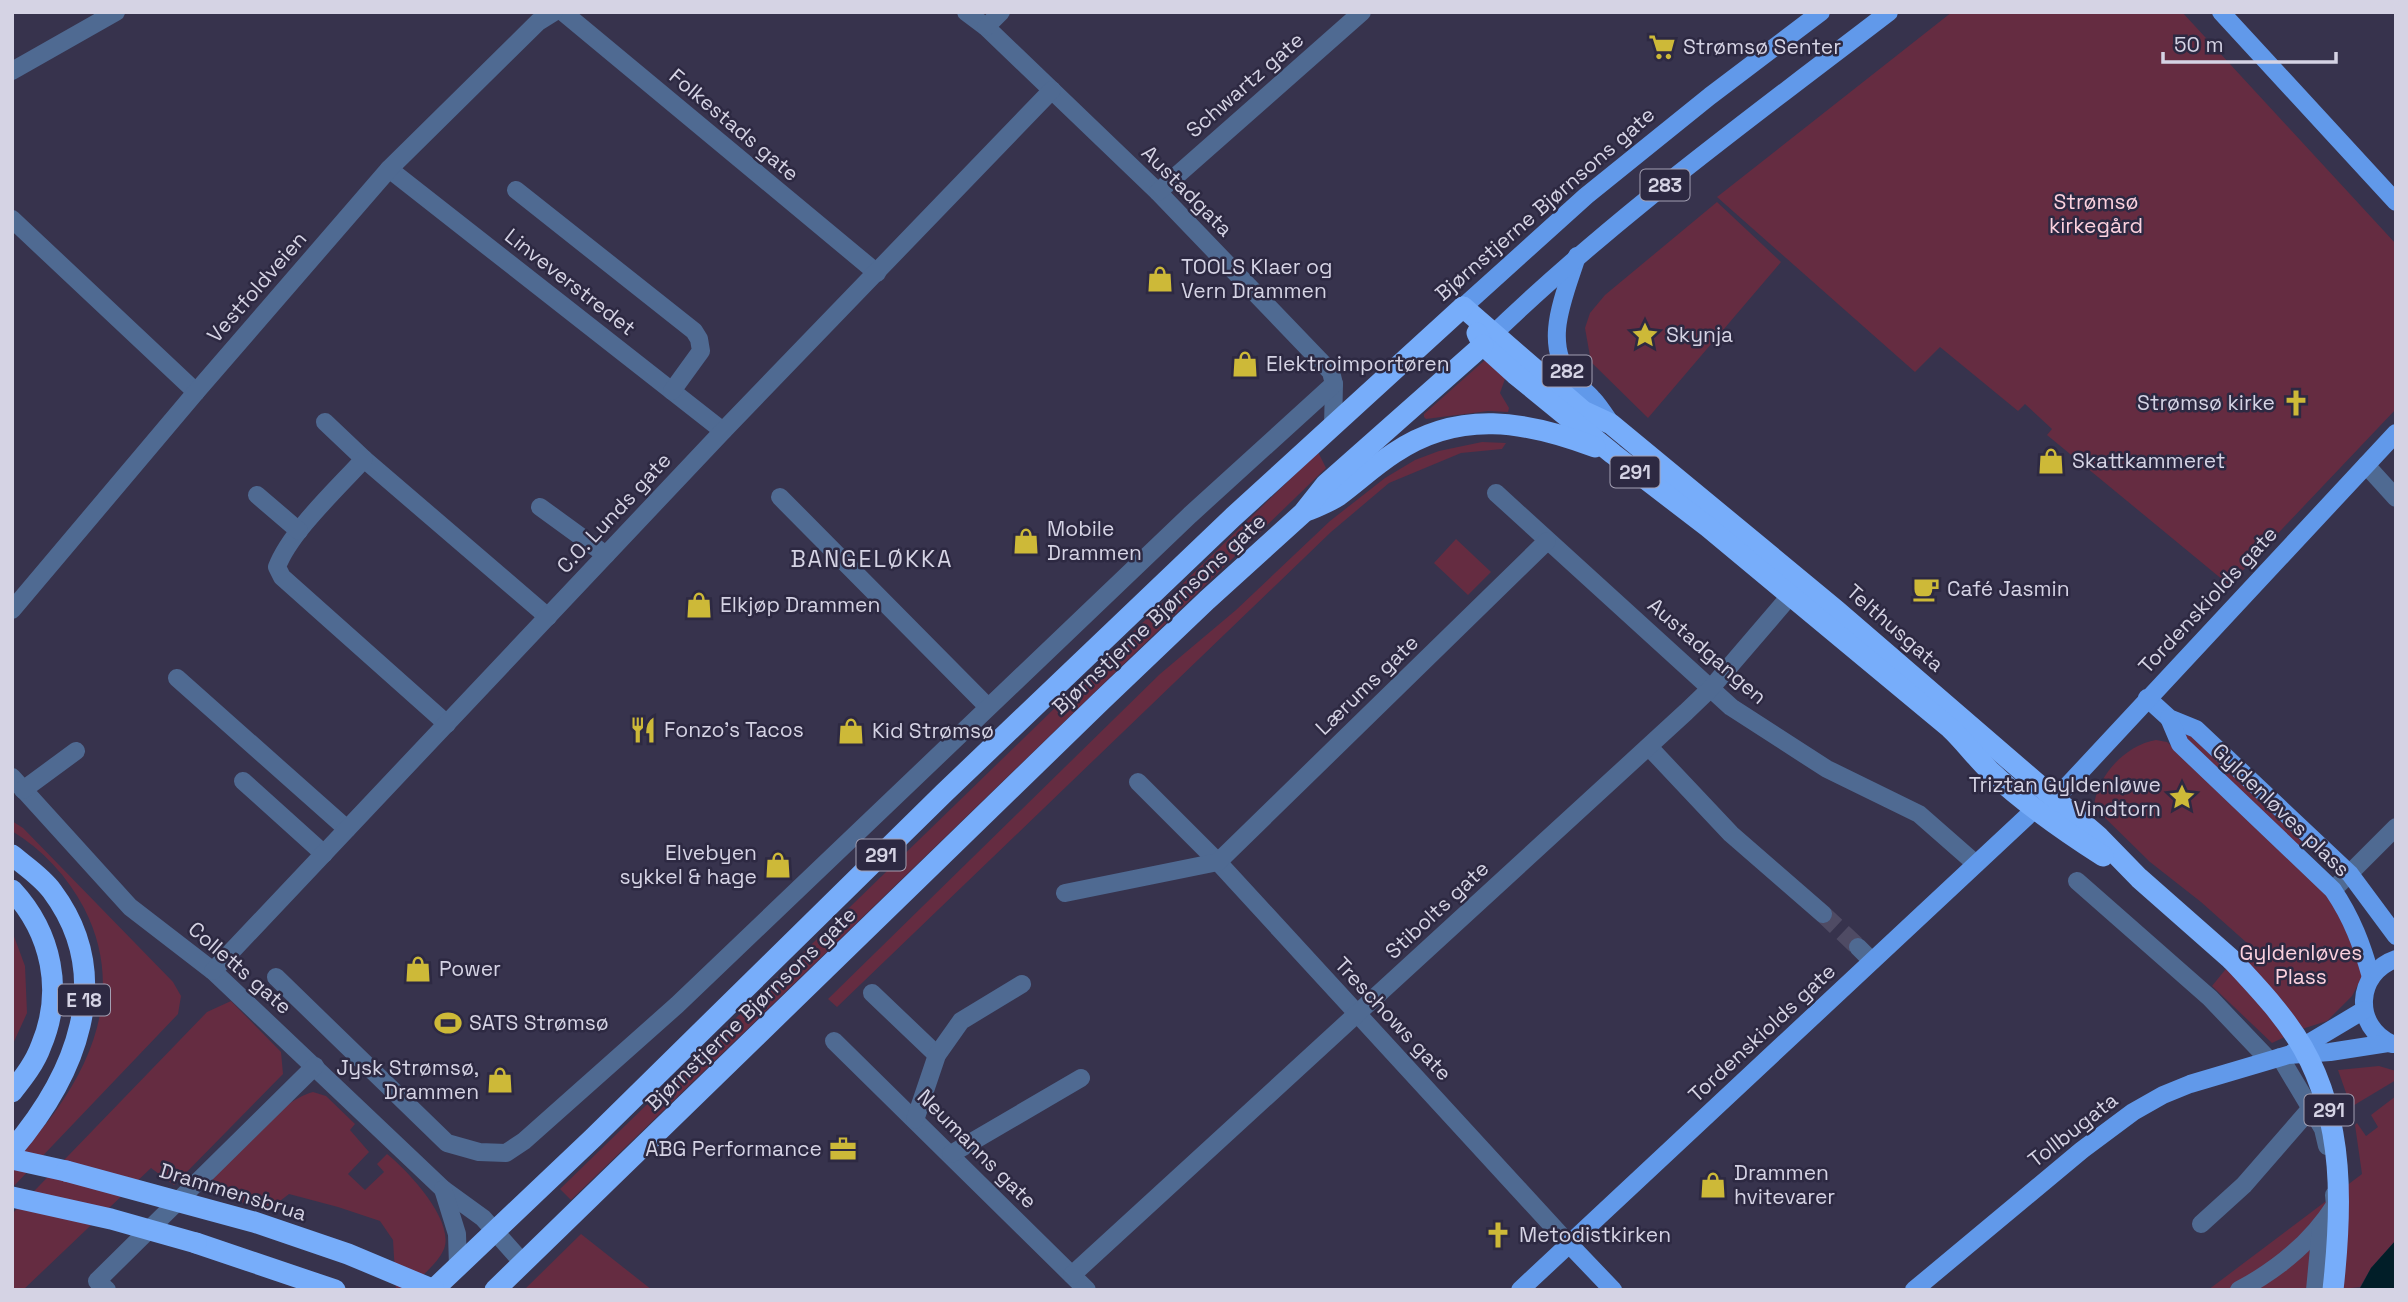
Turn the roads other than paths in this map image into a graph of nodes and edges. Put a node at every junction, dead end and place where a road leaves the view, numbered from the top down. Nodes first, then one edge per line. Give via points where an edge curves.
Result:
1 (116, 12) edge
2 (554, 12) edge
3 (563, 12) edge
4 (965, 12) edge
5 (1001, 12) edge
6 (1362, 12) edge
7 (1821, 12) edge
8 (1889, 12) edge
9 (2221, 12) edge
10 (985, 27) junction
11 (12, 71) edge
12 (1052, 90) junction
13 (389, 169) junction
14 (516, 190) dead end
15 (1158, 192) junction
16 (2396, 202) edge
17 (12, 219) edge
18 (1578, 255) junction
19 (877, 273) junction
20 (1462, 307) junction
21 (1488, 339) junction
22 (1334, 384) junction
23 (672, 391) junction
24 (195, 392) junction
25 (326, 422) dead end
26 (1611, 424) junction
27 (1333, 426) junction
28 (723, 431) junction
29 (2396, 433) edge
30 (1613, 454) junction
31 (364, 459) junction
32 (2366, 465) junction
33 (1496, 493) dead end
34 (257, 495) dead end
35 (780, 497) dead end
36 (2396, 498) edge
37 (540, 507) dead end
38 (1303, 513) junction
39 (299, 531) junction
40 (1547, 541) junction
41 (606, 555) junction
42 (1790, 596) junction
43 (12, 610) edge
44 (548, 617) junction
45 (177, 678) dead end
46 (1712, 688) junction
47 (2147, 698) junction
48 (988, 707) junction
49 (2169, 718) junction
50 (447, 724) junction
51 (1649, 747) junction
52 (76, 751) dead end
53 (243, 781) dead end
54 (1138, 782) dead end
55 (17, 784) edge
56 (2055, 799) junction
57 (2035, 809) junction
58 (2396, 827) edge
59 (347, 829) junction
60 (324, 854) junction
61 (12, 855) edge
62 (1218, 862) junction
63 (1976, 864) junction
64 (2350, 874) junction
65 (2139, 878) junction
66 (2077, 881) dead end
67 (12, 890) edge
68 (2333, 890) junction
69 (1065, 893) dead end
70 (1823, 914) tunnel mouth
71 (2396, 936) edge
72 (1858, 947) tunnel mouth
73 (2396, 959) edge
74 (1872, 961) junction
75 (214, 971) junction
76 (276, 977) dead end
77 (2371, 977) junction
78 (1022, 984) dead end
79 (872, 993) dead end
80 (2364, 1010) junction
81 (1357, 1014) junction
82 (834, 1041) dead end
83 (2392, 1044) edge
84 (937, 1055) junction
85 (2279, 1057) junction
86 (315, 1066) junction
87 (1081, 1077) dead end
88 (12, 1092) edge
89 (2311, 1108) junction
90 (915, 1120) junction
91 (12, 1150) edge
92 (951, 1154) junction
93 (12, 1159) edge
94 (443, 1189) junction
95 (12, 1197) edge
96 (2201, 1224) dead end
97 (2321, 1227) junction
98 (496, 1231) junction
99 (1569, 1244) junction
100 (523, 1263) junction
101 (458, 1266) junction
102 (1072, 1275) junction
103 (107, 1290) edge
104 (335, 1290) edge
105 (434, 1290) edge
106 (495, 1290) edge
107 (1087, 1290) edge
108 (1520, 1290) edge
109 (1613, 1290) edge
110 (1914, 1290) edge
111 (2239, 1290) edge
112 (2315, 1290) edge
113 (2333, 1290) edge

1 - 11 street
2 - 13 street, Vestfoldveien via 538,22
3 - 19 street, Folkestads gate
4 - 10 street, Austadgata
5 - 10 street
6 - 15 street, Schwartz gate
7 - 20 main road, Bjørnstjerne Bjørnsons gate / 283 via 1586,196
8 - 18 main road, Bjørnstjerne Bjørnsons gate / 283
9 - 16 main road
10 - 12 street, Austadgata
12 - 15 street, Austadgata
12 - 19 street, C.O. Lunds gate
13 - 23 street, Linveverstredet
13 - 24 street, Vestfoldveien
14 - 23 street via 694,331 701,351
15 - 22 street, Austadgata via 1331,372
17 - 24 street
18 - 21 main road, Bjørnstjerne Bjørnsons gate / 283
18 - 26 main road, Telthusgata / 282 via 1556,342 1571,378
19 - 28 street, C.O. Lunds gate
20 - 21 highway, Telthusgata / 291
20 - 27 highway, Bjørnstjerne Bjørnsons gate / 291
21 - 26 highway, Telthusgata / 291 via 1583,411
21 - 30 highway, Telthusgata / 291 via 1515,374
21 - 38 highway, Bjørnstjerne Bjørnsons gate / 291 via 1326,484
22 - 27 street
22 - 48 street
23 - 28 street, Linveverstredet
24 - 43 street, Vestfoldveien
25 - 31 street
26 - 56 highway, Telthusgata / 291
27 - 98 highway, Bjørnstjerne Bjørnsons gate / 291 via 954,783
28 - 41 street, C.O. Lunds gate
29 - 32 main road, Tordenskiolds gate
30 - 38 highway, Telthusgata / 291 via 1542,429 1504,423 1463,425 1416,440 1336,497
30 - 42 highway, Telthusgata / 291
31 - 39 street
31 - 44 street
32 - 36 street
32 - 47 main road, Tordenskiolds gate
33 - 40 street, Austadgangen
34 - 39 street
35 - 48 street
37 - 41 street
38 - 100 highway, Bjørnstjerne Bjørnsons gate / 291 via 1109,693
39 - 50 street via 277,567 282,577
40 - 46 street, Austadgangen
40 - 62 street, Lærums gate
41 - 44 street, C.O. Lunds gate
42 - 46 street, Stibolts gate
42 - 57 highway, Telthusgata / 291 via 1950,728 1991,772
44 - 50 street, C.O. Lunds gate
45 - 59 street
46 - 51 street, Stibolts gate
46 - 63 street, Austadgangen via 1731,707 1827,769 1919,814
47 - 49 main road, Gyldenløves plass
47 - 56 main road, Tordenskiolds gate
48 - 76 street via 677,1005 506,1153 479,1152 447,1143
49 - 64 main road, Gyldenløves plass via 2196,729
49 - 68 main road, Gyldenløves plass via 2180,744
50 - 59 street, C.O. Lunds gate
51 - 70 street via 1731,834
51 - 81 street, Stibolts gate
52 - 55 street
53 - 60 street
54 - 62 street, Treschows gate
55 - 75 street, Colletts gate via 130,906
56 - 65 highway, Telthusgata / 291
57 - 63 main road, Tordenskiolds gate
57 - 65 highway, Telthusgata / 291
58 - 64 street
59 - 60 street, C.O. Lunds gate
60 - 75 street, C.O. Lunds gate
61 - 91 highway, E 18 via 51,889 63,908 76,938 85,985 80,1032 71,1058 51,1097
62 - 69 street
62 - 81 street, Treschows gate
63 - 74 main road, Tordenskiolds gate
64 - 68 street
64 - 71 main road, Gyldenløves plass
65 - 113 highway, Telthusgata / 291, bridge via 2232,960 2274,1007 2313,1068 2334,1136 2339,1198
66 - 85 street
67 - 88 highway, E 18 via 38,926 54,989 41,1048
68 - 77 main road, Gyldenløves plass via 2360,937
72 - 74 street
73 - 77 main road
74 - 99 main road, Tordenskiolds gate
75 - 86 street, Colletts gate
77 - 80 main road via 2364,993
78 - 84 street via 961,1021
79 - 84 street
80 - 83 main road via 2375,1034
80 - 85 main road, Tollbugata
81 - 99 street, Treschows gate
81 - 102 street, Stibolts gate
82 - 90 street, Neumanns gate
83 - 85 main road, Tollbugata
84 - 90 street
85 - 89 street
85 - 110 main road, Tollbugata via 2190,1084 2133,1112
86 - 94 street, Colletts gate
86 - 103 street via 97,1281
87 - 92 street
89 - 96 street via 2244,1185
89 - 97 street via 2326,1141 2335,1205
90 - 92 street, Neumanns gate
92 - 102 street, Neumanns gate
93 - 105 highway, Drammensbrua, bridge via 254,1222
94 - 98 street, Colletts gate
94 - 101 street, Colletts gate via 457,1234
95 - 104 highway, bridge via 196,1243
97 - 111 street
97 - 112 street
98 - 100 street, Colletts gate
98 - 101 highway, Bjørnstjerne Bjørnsons gate / 291
99 - 108 main road, Tordenskiolds gate
99 - 109 main road, Treschows gate
100 - 106 highway, Bjørnstjerne Bjørnsons gate / 291
101 - 105 highway, Bjørnstjerne Bjørnsons gate / 291
102 - 107 street, Neumanns gate

